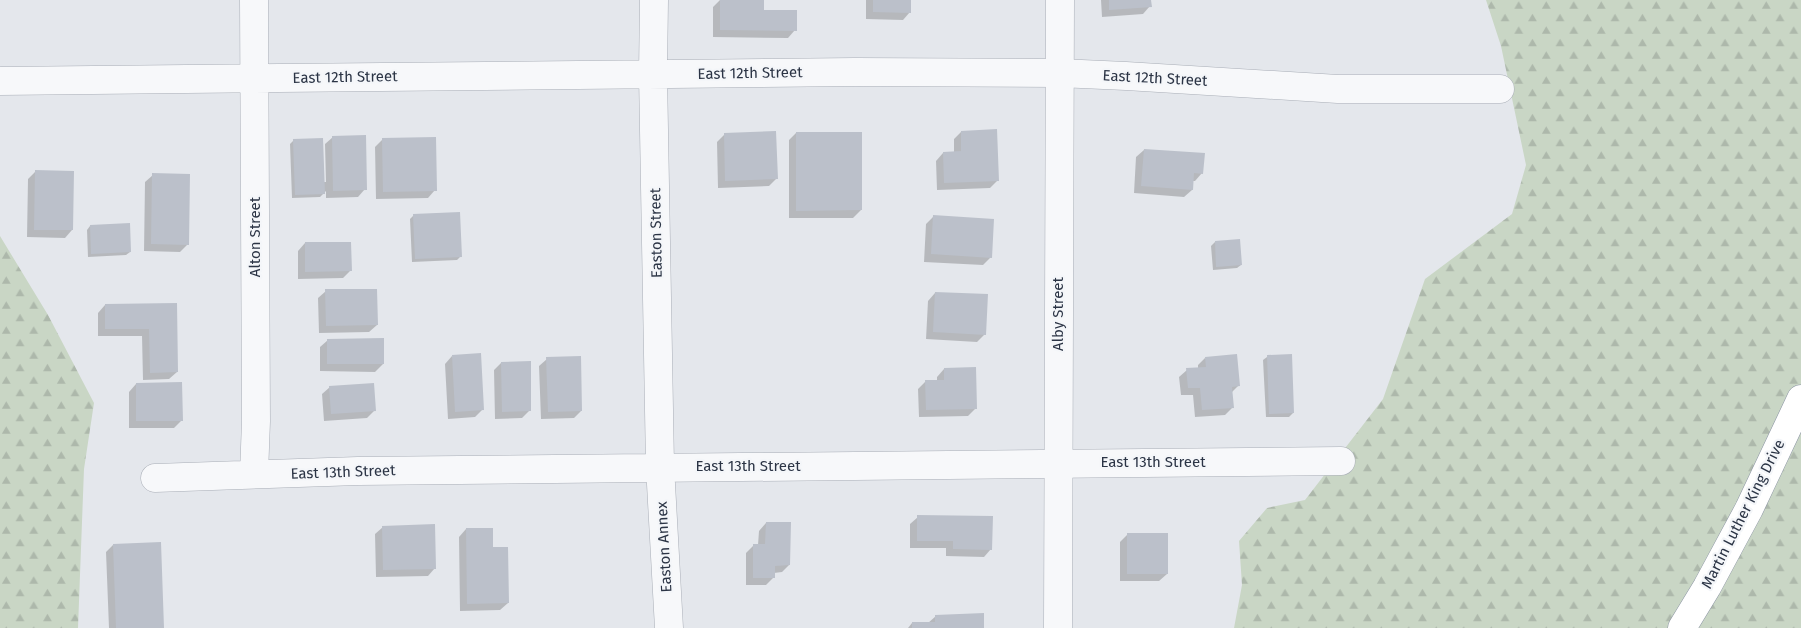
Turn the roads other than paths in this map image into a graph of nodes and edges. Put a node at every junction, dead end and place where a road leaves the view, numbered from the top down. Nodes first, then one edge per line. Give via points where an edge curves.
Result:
1 (254, 0) edge
2 (654, 0) edge
3 (1060, 0) edge
4 (1059, 73) junction
5 (653, 74) junction
6 (254, 78) junction
7 (0, 81) edge
8 (1500, 89) dead end
9 (1801, 399) edge
10 (1341, 461) dead end
11 (1058, 463) junction
12 (660, 466) junction
13 (254, 474) junction
14 (155, 478) dead end
15 (669, 628) edge
16 (1058, 628) edge
17 (1682, 628) edge

1 - 6 street, Alton Street
2 - 5 street, Easton Street
3 - 4 street, Alby Street
4 - 5 street, East 12th Street
4 - 8 street, East 12th Street via 1338,89
4 - 11 street, Alby Street
5 - 6 street, East 12th Street
5 - 12 street, Easton Street
6 - 7 street, East 12th Street
6 - 13 street, Alton Street
9 - 17 highway, Martin Luther King Drive via 1749,509
10 - 11 street, East 13th Street
11 - 12 street, East 13th Street
11 - 16 street, Alby Street
12 - 13 street, East 13th Street
12 - 15 street, Easton Annex
13 - 14 street, East 13th Street

